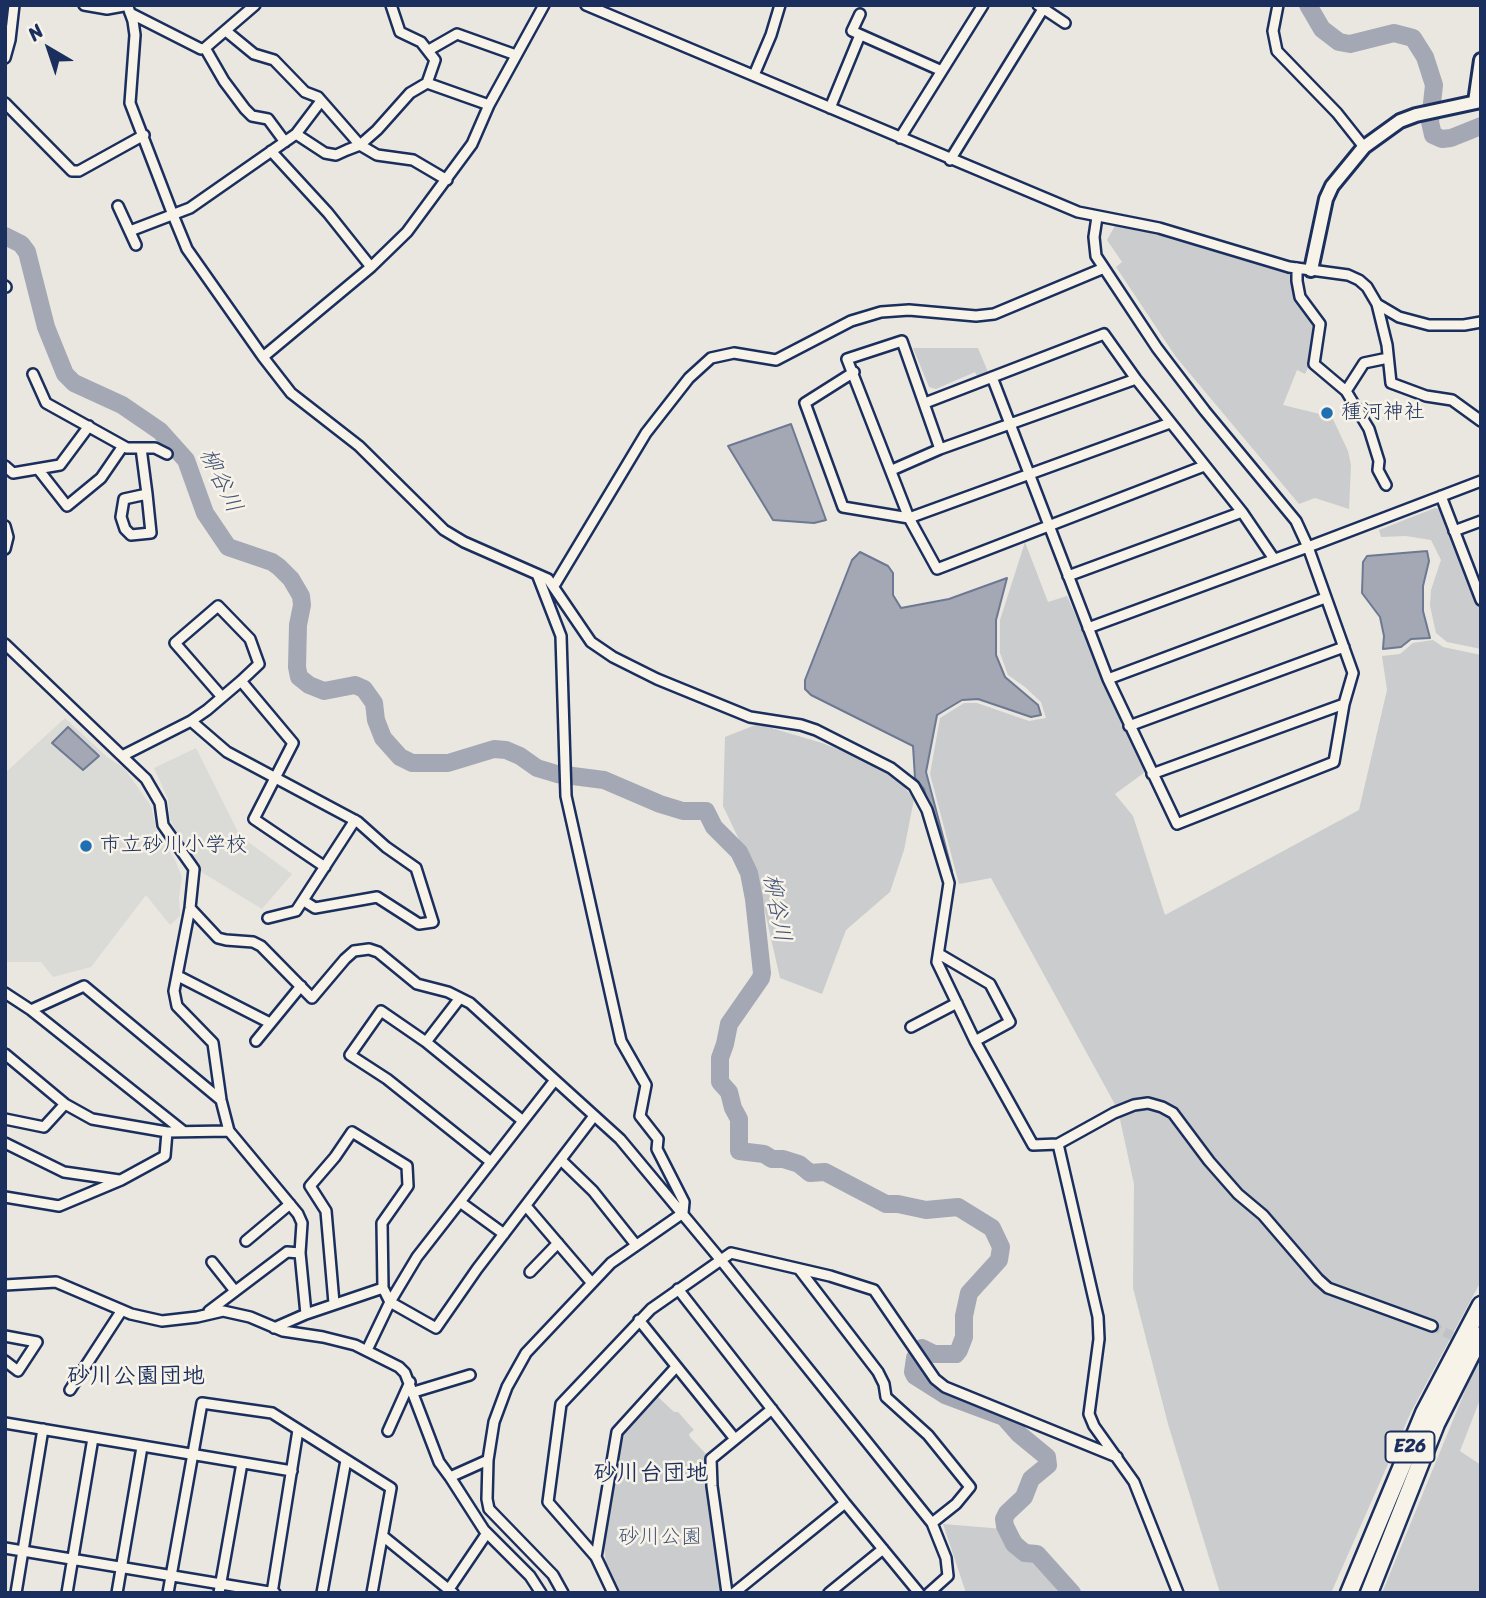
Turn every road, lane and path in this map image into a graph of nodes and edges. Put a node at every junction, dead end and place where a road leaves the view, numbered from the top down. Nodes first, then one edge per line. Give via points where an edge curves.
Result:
1 (14, 5) edge
2 (84, 5) edge
3 (255, 5) edge
4 (391, 5) edge
5 (544, 5) edge
6 (586, 5) edge
7 (780, 5) edge
8 (982, 5) edge
9 (1278, 5) edge
10 (1041, 7) edge
11 (129, 8) edge
12 (860, 14) dead end
13 (1065, 23) dead end
14 (226, 31) junction
15 (860, 35) junction
16 (205, 48) junction
17 (429, 50) junction
18 (516, 55) junction
19 (5, 58) edge
20 (1481, 60) edge
21 (942, 71) junction
22 (754, 75) junction
23 (427, 83) junction
24 (321, 101) junction
25 (1478, 102) edge
26 (5, 103) edge
27 (489, 105) junction
28 (830, 107) junction
29 (296, 134) junction
30 (144, 135) junction
31 (900, 138) junction
32 (285, 142) junction
33 (360, 145) junction
34 (1364, 147) junction
35 (271, 151) junction
36 (950, 160) junction
37 (447, 180) junction
38 (118, 206) dead end
39 (173, 215) junction
40 (1097, 217) junction
41 (130, 231) junction
42 (136, 245) dead end
43 (371, 267) junction
44 (1104, 268) junction
45 (1297, 268) junction
46 (1311, 270) junction
47 (1377, 304) junction
48 (1481, 323) edge
49 (263, 357) junction
50 (1388, 358) junction
51 (854, 372) junction
52 (33, 374) dead end
53 (992, 377) junction
54 (1136, 379) junction
55 (1346, 391) junction
56 (925, 403) junction
57 (1481, 421) edge
58 (1170, 423) junction
59 (1011, 424) junction
60 (89, 426) junction
61 (123, 446) junction
62 (141, 448) junction
63 (940, 449) junction
64 (167, 454) dead end
65 (5, 466) edge
66 (1204, 466) junction
67 (38, 469) junction
68 (892, 470) junction
69 (1029, 475) junction
70 (1481, 481) edge
71 (1386, 485) dead end
72 (147, 494) junction
73 (1441, 496) junction
74 (1242, 512) junction
75 (909, 518) junction
76 (1481, 521) edge
77 (1049, 525) junction
78 (5, 526) edge
79 (1454, 531) junction
80 (1308, 547) junction
81 (5, 549) edge
82 (1274, 559) junction
83 (537, 574) junction
84 (1068, 576) junction
85 (1477, 578) edge
86 (554, 586) junction
87 (1325, 598) junction
88 (1481, 600) edge
89 (1088, 628) junction
90 (5, 643) edge
91 (1344, 647) junction
92 (1108, 679) junction
93 (241, 681) junction
94 (222, 697) junction
95 (1344, 704) junction
96 (191, 721) junction
97 (1129, 726) junction
98 (122, 756) junction
99 (1152, 774) junction
100 (275, 778) junction
101 (355, 820) junction
102 (325, 867) junction
103 (304, 901) junction
104 (190, 908) junction
105 (268, 918) dead end
106 (939, 954) junction
107 (178, 976) junction
108 (300, 986) junction
109 (5, 993) edge
110 (460, 998) junction
111 (957, 1003) junction
112 (31, 1010) junction
113 (270, 1023) junction
114 (911, 1027) dead end
115 (256, 1041) dead end
116 (975, 1041) junction
117 (426, 1042) junction
118 (5, 1054) edge
119 (555, 1080) junction
120 (221, 1100) junction
121 (65, 1104) junction
122 (594, 1116) junction
123 (5, 1119) edge
124 (523, 1121) junction
125 (183, 1131) junction
126 (229, 1131) junction
127 (167, 1132) junction
128 (5, 1143) edge
129 (1058, 1144) junction
130 (561, 1160) junction
131 (491, 1162) junction
132 (121, 1180) junction
133 (5, 1197) edge
134 (460, 1202) junction
135 (290, 1204) junction
136 (526, 1206) junction
137 (683, 1213) junction
138 (504, 1234) junction
139 (246, 1241) dead end
140 (558, 1243) junction
141 (636, 1245) junction
142 (300, 1253) junction
143 (720, 1259) junction
144 (212, 1262) dead end
145 (799, 1269) junction
146 (530, 1272) dead end
147 (592, 1282) junction
148 (5, 1285) edge
149 (383, 1288) junction
150 (678, 1289) junction
151 (235, 1291) junction
152 (390, 1302) junction
153 (334, 1303) junction
154 (1481, 1305) edge
155 (122, 1310) junction
156 (205, 1314) junction
157 (306, 1314) junction
158 (639, 1320) junction
159 (1432, 1326) tunnel mouth
160 (274, 1328) junction
161 (1481, 1335) edge
162 (5, 1336) edge
163 (367, 1350) junction
164 (5, 1361) edge
165 (676, 1367) junction
166 (470, 1375) dead end
167 (412, 1387) junction
168 (70, 1390) dead end
169 (772, 1409) junction
170 (5, 1423) edge
171 (43, 1429) junction
172 (298, 1430) junction
173 (388, 1431) dead end
174 (93, 1438) junction
175 (734, 1438) junction
176 (142, 1447) junction
177 (192, 1455) junction
178 (1117, 1457) junction
179 (346, 1460) junction
180 (488, 1460) junction
181 (242, 1463) junction
182 (292, 1471) junction
183 (450, 1477) junction
184 (845, 1503) junction
185 (932, 1523) junction
186 (487, 1533) junction
187 (384, 1537) junction
188 (5, 1548) edge
189 (883, 1549) junction
190 (23, 1551) junction
191 (596, 1557) junction
192 (73, 1561) junction
193 (121, 1568) junction
194 (171, 1575) junction
195 (220, 1588) edge
196 (451, 1591) edge
197 (16, 1593) edge
198 (67, 1593) edge
199 (117, 1593) edge
200 (169, 1593) edge
201 (273, 1593) edge
202 (322, 1593) edge
203 (372, 1593) edge
204 (541, 1593) edge
205 (563, 1593) edge
206 (613, 1593) edge
207 (727, 1593) edge
208 (734, 1593) edge
209 (829, 1593) edge
210 (919, 1593) edge
211 (929, 1593) edge
212 (1178, 1593) edge
213 (1349, 1593) edge
214 (1369, 1593) edge

1 - 19 street
2 - 11 street
3 - 14 street
4 - 17 street via 400,32
5 - 18 street
6 - 22 street
7 - 22 street
8 - 21 street
9 - 34 street via 1273,31 1277,51
10 - 13 street
10 - 36 street
11 - 16 street
11 - 30 street via 135,35 130,103
12 - 15 street via 852,31
14 - 16 street
14 - 24 street via 254,54 274,60 305,92
15 - 21 street
15 - 28 street
16 - 32 street via 245,109 252,116 268,119
17 - 18 street via 457,34
17 - 23 street via 435,60
18 - 27 street
20 - 25 street
21 - 31 street
22 - 28 street
23 - 27 street
23 - 33 street via 410,93
24 - 29 street
24 - 33 street
25 - 34 street via 1416,116 1388,128
26 - 30 street via 72,171 79,172
27 - 37 street via 472,144
28 - 31 street
29 - 32 street
29 - 33 street via 336,155
30 - 39 street
31 - 36 street
32 - 35 street
33 - 37 street via 377,155 413,160
34 - 46 street via 1326,199
35 - 39 street
35 - 43 street
36 - 40 street
37 - 43 street via 407,232
38 - 41 street
39 - 41 street
39 - 49 street via 187,249
40 - 44 street via 1096,256
40 - 45 street via 1129,220
41 - 42 street
43 - 49 street
44 - 80 street via 1157,348 1296,521
44 - 86 street via 993,314 881,312 851,321 776,360 734,353 711,358 665,406
45 - 46 street
45 - 55 street via 1300,297 1320,324 1314,365
46 - 47 street via 1359,280
47 - 48 street via 1399,317 1429,325
47 - 50 street
49 - 83 street via 291,393 359,446 444,530
50 - 55 street via 1364,363
50 - 57 street via 1391,383 1426,397 1452,400
51 - 56 street via 847,359 902,341
51 - 68 street
51 - 75 street via 805,403 842,506
52 - 60 street via 46,403
53 - 54 street via 1104,334
53 - 56 street
53 - 59 street
54 - 58 street
54 - 59 street
55 - 71 street via 1368,429
56 - 63 street
58 - 66 street
58 - 69 street
59 - 63 street
59 - 69 street
60 - 61 street
60 - 67 street via 60,465
61 - 62 street
61 - 67 street via 101,478 67,506
62 - 64 street
62 - 72 street
63 - 68 street
65 - 67 street via 13,473
66 - 74 street
66 - 77 street
68 - 75 street
69 - 75 street
69 - 77 street
70 - 73 street
72 - 72 street via 124,499 121,517 131,535 151,533
73 - 79 street
73 - 80 street
74 - 82 street
74 - 84 street
75 - 77 street via 937,569
76 - 79 street
77 - 84 street
78 - 81 street
79 - 85 street
80 - 82 street
80 - 87 street
82 - 89 street
83 - 86 street
83 - 137 street via 561,636 566,796 621,1041 646,1085 640,1116 658,1139 657,1149 684,1202
84 - 89 street
85 - 88 street
86 - 106 street via 592,642 613,657 750,718 816,730 906,778 927,810 949,883
87 - 91 street
87 - 92 street
89 - 92 street
90 - 98 street
91 - 95 street via 1353,673
91 - 97 street
92 - 97 street
93 - 94 street
93 - 94 street via 260,664 250,639 218,606 175,643
93 - 100 street via 293,743
94 - 96 street
95 - 99 street
95 - 99 street via 1334,762 1177,824
96 - 98 street
96 - 100 street via 228,752
97 - 99 street
98 - 104 street via 146,779 160,803 163,825 194,869
100 - 101 street
100 - 102 street via 254,819
101 - 102 street
101 - 103 street via 416,868 433,922 419,924 377,897 315,908
102 - 103 street
103 - 105 street via 296,911
104 - 107 street
104 - 108 street via 218,938 261,946
106 - 111 street via 937,962
106 - 116 street via 990,984 1010,1022
107 - 113 street
107 - 120 street via 177,1006 213,1043
108 - 110 street via 312,998 354,951 369,949 417,984
108 - 113 street
109 - 112 street
110 - 117 street
110 - 119 street
111 - 114 street
111 - 116 street
112 - 120 street via 84,986
112 - 125 street
113 - 115 street
116 - 129 street via 1033,1145
117 - 124 street
117 - 131 street via 381,1011 350,1055
118 - 121 street
119 - 122 street
119 - 124 street
120 - 126 street
121 - 123 street via 44,1127
121 - 127 street via 92,1119
122 - 130 street
122 - 137 street via 636,1156
124 - 131 street
125 - 126 street
125 - 127 street
126 - 135 street
127 - 132 street via 165,1156
128 - 132 street via 64,1171
129 - 159 street via 1134,1105 1162,1107 1173,1113 1238,1194 1318,1279 1352,1298
129 - 178 street via 1098,1317 1089,1414
130 - 136 street
130 - 141 street
131 - 134 street
132 - 133 street via 59,1206
134 - 138 street
134 - 152 street via 417,1257
135 - 139 street
135 - 142 street via 302,1223
136 - 138 street
136 - 140 street
137 - 141 street
137 - 143 street
138 - 152 street via 436,1328
140 - 146 street
140 - 147 street
141 - 147 street
142 - 151 street via 287,1252
142 - 157 street
143 - 145 street via 731,1253
143 - 150 street
143 - 185 street
144 - 151 street
145 - 178 street via 874,1290 945,1387
145 - 185 street via 878,1372 886,1397 928,1435 970,1487
147 - 180 street via 526,1353 494,1422
148 - 155 street via 56,1282
149 - 152 street
149 - 153 street
149 - 153 street via 382,1223 408,1186 407,1166 352,1132 310,1186 326,1211
150 - 158 street
150 - 169 street
151 - 156 street
152 - 163 street
153 - 157 street
154 - 213 highway, E26 via 1424,1413
155 - 156 street via 162,1321
155 - 168 street
156 - 160 street via 223,1311
157 - 160 street
158 - 165 street
158 - 191 street via 561,1404 556,1430 548,1502
160 - 163 street
161 - 214 highway, E26 via 1436,1424
162 - 164 street via 37,1342 18,1371
163 - 167 street via 399,1367
165 - 175 street
165 - 191 street via 617,1433
166 - 167 street
167 - 173 street
167 - 183 street via 439,1462
169 - 175 street
169 - 184 street
170 - 171 street
171 - 174 street
171 - 190 street
172 - 177 street via 272,1413 202,1403
172 - 179 street
172 - 182 street
174 - 176 street
174 - 192 street
175 - 207 street via 711,1459
176 - 177 street
176 - 193 street
177 - 181 street
177 - 194 street
178 - 212 street via 1134,1482
179 - 187 street via 391,1488
179 - 202 street
180 - 183 street
180 - 205 street via 489,1509 553,1575
181 - 182 street
181 - 195 street
182 - 201 street
183 - 186 street
184 - 189 street
184 - 208 street
185 - 211 street via 948,1576
186 - 196 street
186 - 204 street
187 - 196 street
187 - 203 street
188 - 190 street
189 - 209 street
189 - 210 street
190 - 192 street
190 - 197 street
191 - 206 street
192 - 193 street
192 - 198 street
193 - 194 street
193 - 199 street
194 - 195 street
194 - 200 street
195 - 201 street

